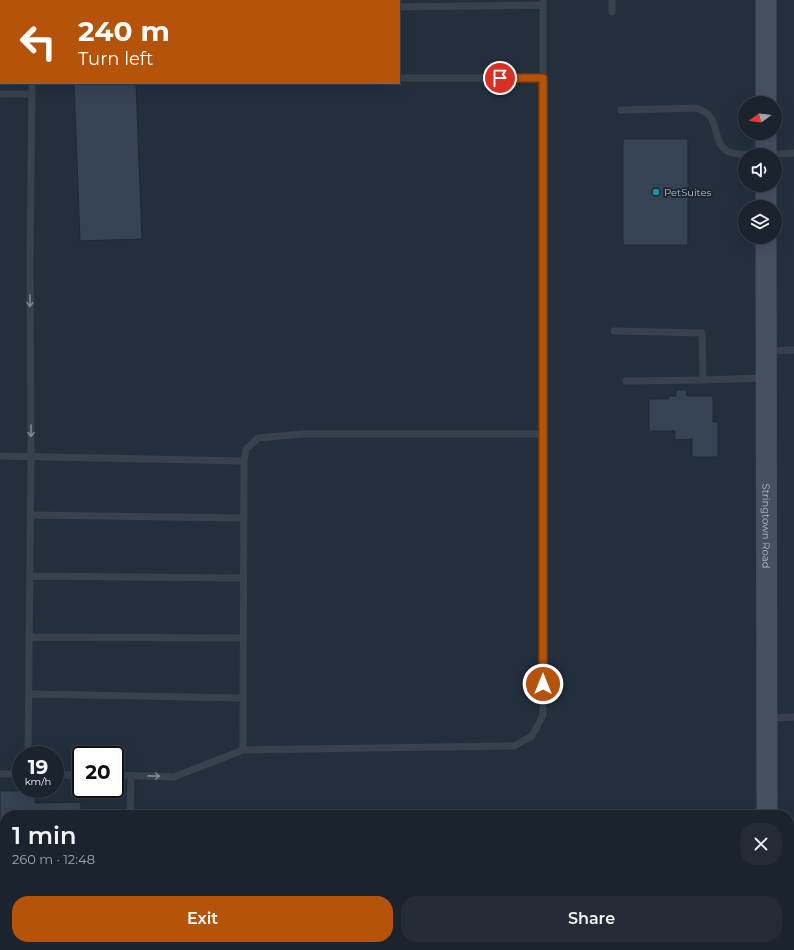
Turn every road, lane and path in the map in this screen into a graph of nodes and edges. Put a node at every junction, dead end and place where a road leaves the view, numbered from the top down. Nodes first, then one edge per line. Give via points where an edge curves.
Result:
1 (612, 0) edge
2 (766, 0) edge
3 (543, 3) edge
4 (400, 7) edge
5 (612, 12) dead end
6 (400, 78) edge
7 (543, 78) junction
8 (32, 84) edge
9 (0, 94) edge
10 (32, 94) junction
11 (766, 96) edge
12 (621, 110) dead end
13 (782, 153) edge
14 (794, 153) edge
15 (738, 154) edge
16 (766, 244) edge
17 (614, 331) dead end
18 (794, 350) edge
19 (766, 351) junction
20 (766, 378) junction
21 (626, 380) dead end
22 (703, 380) junction
23 (543, 434) junction
24 (0, 456) edge
25 (31, 456) junction
26 (244, 461) junction
27 (30, 515) junction
28 (243, 518) junction
29 (30, 576) junction
30 (244, 578) junction
31 (29, 638) junction
32 (243, 638) junction
33 (29, 694) junction
34 (243, 698) junction
35 (794, 717) edge
36 (767, 718) junction
37 (28, 746) edge
38 (243, 750) junction
39 (0, 774) edge
40 (12, 774) edge
41 (124, 776) edge
42 (131, 776) junction
43 (130, 810) edge
44 (767, 810) edge

1 - 5 lane
2 - 11 main road
3 - 4 lane
3 - 7 lane
6 - 7 lane
7 - 23 lane
8 - 10 lane
9 - 10 lane
10 -> 25 lane
12 - 15 lane via 696,108 705,111 712,118 721,145 728,152
13 - 14 lane
16 - 19 main road, Stringtown Road
17 - 22 lane via 702,333
18 - 19 lane
19 - 20 main road, Stringtown Road
20 - 22 lane
20 - 36 main road, Stringtown Road
21 - 22 lane
23 - 26 lane via 303,434 258,438 246,449
23 - 38 lane via 542,715 532,736 514,746
24 - 25 lane
25 - 26 lane
25 - 27 lane
26 - 28 lane
27 - 28 lane
27 - 29 lane
28 - 30 lane
29 - 30 lane
29 - 31 lane
30 - 32 lane
31 - 32 lane
31 - 33 lane
32 - 34 lane
33 - 34 lane
33 - 37 lane
34 - 38 lane
35 - 36 lane
36 - 44 main road, Stringtown Road
42 -> 38 lane via 174,776
39 - 40 lane
41 - 42 lane
42 - 43 lane

